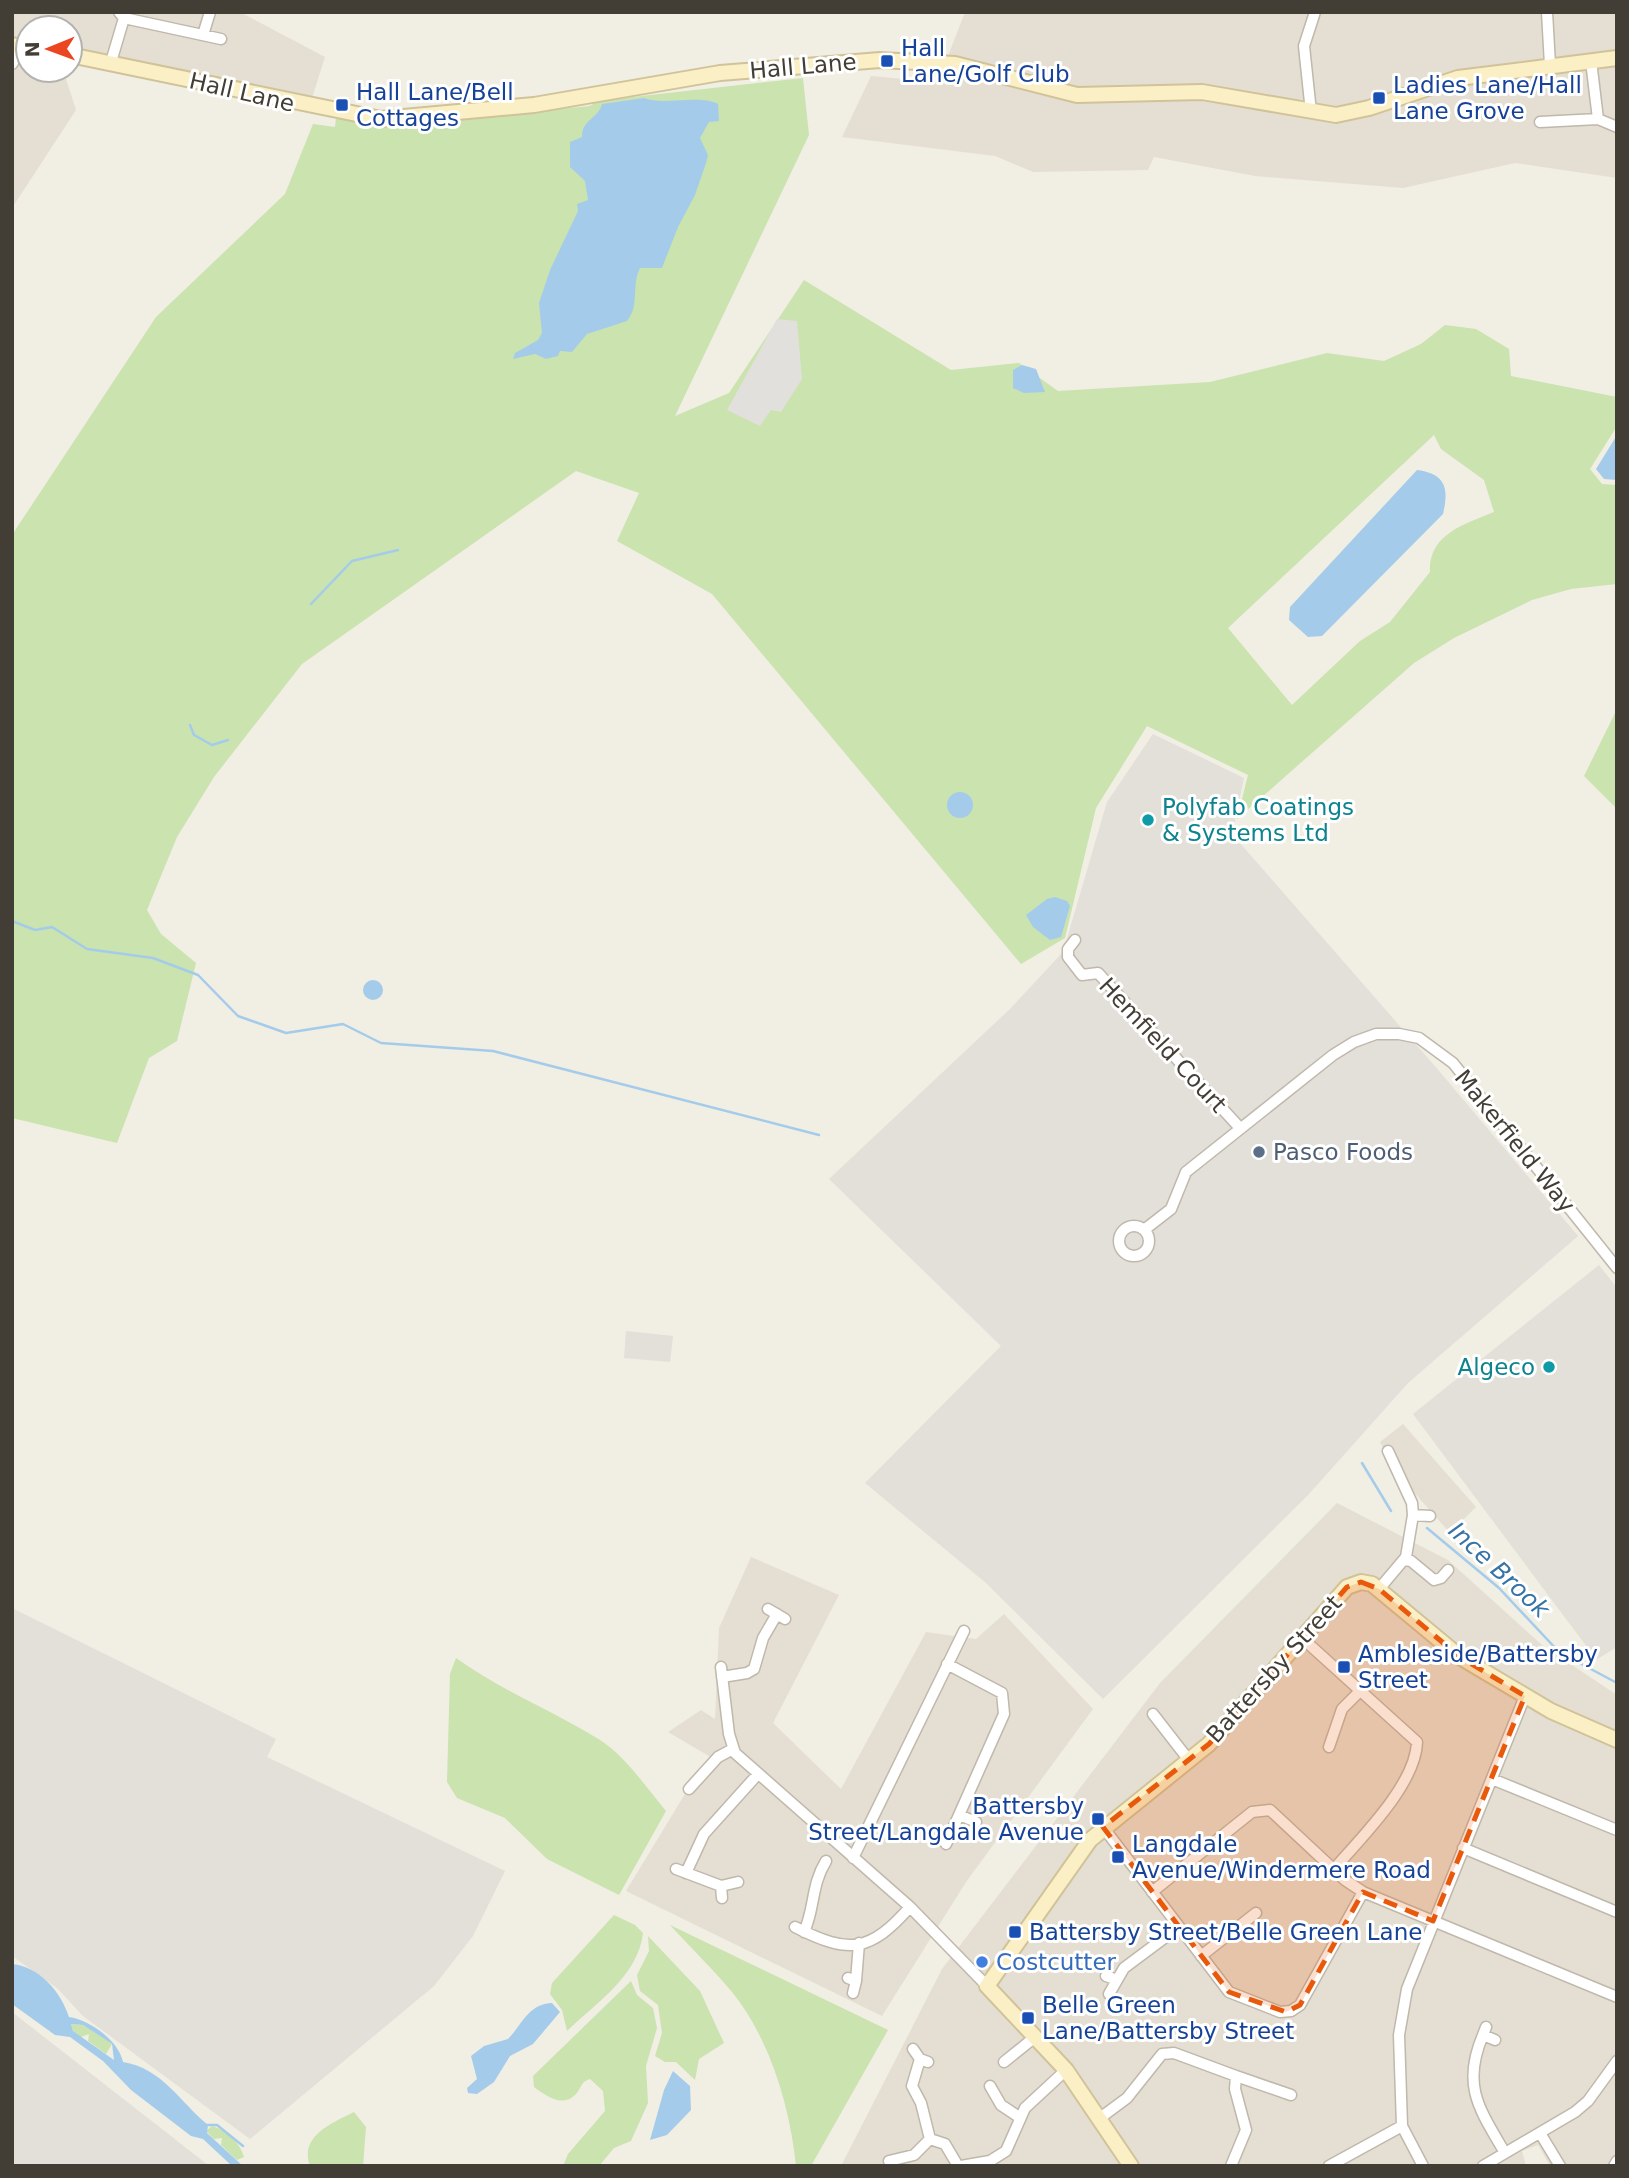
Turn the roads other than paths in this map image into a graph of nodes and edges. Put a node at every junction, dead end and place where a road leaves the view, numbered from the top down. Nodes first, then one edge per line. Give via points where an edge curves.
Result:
1 (210, 12) edge
2 (1315, 12) edge
3 (1547, 12) edge
4 (121, 15) edge
5 (203, 35) junction
6 (221, 39) dead end
7 (84, 57) edge
8 (1617, 58) edge
9 (1591, 61) junction
10 (111, 62) junction
11 (1550, 65) junction
12 (1311, 112) junction
13 (1598, 119) junction
14 (1540, 122) dead end
15 (1617, 127) edge
16 (1075, 940) dead end
17 (1240, 1128) junction
18 (1144, 1230) dead end
19 (1617, 1268) edge
20 (1388, 1451) dead end
21 (1413, 1515) junction
22 (1430, 1516) dead end
23 (1404, 1560) junction
24 (1448, 1570) dead end
25 (1379, 1589) junction
26 (777, 1614) dead end
27 (964, 1631) dead end
28 (1302, 1638) junction
29 (947, 1664) junction
30 (1360, 1691) junction
31 (1525, 1696) junction
32 (1153, 1714) dead end
33 (1617, 1740) edge
34 (1329, 1747) dead end
35 (733, 1749) junction
36 (1188, 1759) junction
37 (758, 1774) junction
38 (1492, 1779) junction
39 (689, 1789) dead end
40 (959, 1815) junction
41 (976, 1822) dead end
42 (1103, 1826) junction
43 (1617, 1830) edge
44 (946, 1844) dead end
45 (1463, 1849) junction
46 (853, 1858) junction
47 (827, 1861) dead end
48 (1334, 1868) junction
49 (738, 1882) dead end
50 (721, 1886) junction
51 (1152, 1892) junction
52 (1363, 1892) junction
53 (722, 1898) dead end
54 (910, 1907) junction
55 (1617, 1912) edge
56 (1256, 1913) dead end
57 (1433, 1921) junction
58 (1180, 1927) junction
59 (859, 1943) junction
60 (1201, 1956) junction
61 (1106, 1976) dead end
62 (1117, 1980) junction
63 (987, 1986) junction
64 (853, 1993) dead end
65 (1108, 1994) dead end
66 (1617, 1997) edge
67 (1035, 2037) junction
68 (1495, 2040) dead end
69 (913, 2049) dead end
70 (1617, 2061) edge
71 (1004, 2062) dead end
72 (1066, 2070) junction
73 (1236, 2076) junction
74 (990, 2086) dead end
75 (1008, 2094) dead end
76 (1291, 2095) dead end
77 (998, 2101) junction
78 (1019, 2117) junction
79 (1100, 2118) junction
80 (1402, 2126) junction
81 (1540, 2133) junction
82 (930, 2139) junction
83 (1506, 2153) junction
84 (887, 2160) edge
85 (1617, 2161) edge
86 (1128, 2165) edge
87 (960, 2166) edge
88 (1231, 2166) edge
89 (1329, 2166) edge
90 (1423, 2166) edge
91 (1483, 2166) edge
92 (1560, 2166) edge
93 (1614, 2166) edge

1 - 5 street
2 - 12 street via 1304,46
3 - 11 street
4 - 5 street
4 - 10 street
5 - 6 street
7 - 10 street, Hall Lane
8 - 9 street, Hall Lane
9 - 11 street, Hall Lane
9 - 13 street
10 - 12 street, Hall Lane via 381,119 534,105 720,73 880,60 945,63 1077,95 1202,92
11 - 12 street, Hall Lane via 1458,78 1336,114
13 - 14 street
13 - 15 street
16 - 17 street, Hemfield Court via 1068,957 1082,975 1098,973
17 - 18 street via 1186,1172 1171,1209
17 - 19 street, Makerfield Way via 1354,1042 1376,1034 1419,1038 1453,1063
20 - 21 street
21 - 22 street
21 - 23 street
23 - 24 street via 1434,1580
23 - 25 street
25 - 28 street, Battersby Street via 1361,1582 1347,1587
25 - 31 street via 1431,1635
26 - 35 street via 763,1638 754,1669 722,1672
27 - 29 street
28 - 30 street
28 - 36 street, Battersby Street via 1209,1744
29 - 40 street via 1002,1693 1004,1714
29 - 46 street
30 - 34 street via 1342,1709
30 - 48 street via 1417,1742 1416,1753 1388,1808
31 - 33 street
31 - 38 street
32 - 36 street, Battersby Street
35 - 37 street
35 - 39 street via 718,1757
36 - 42 street, Battersby Street
37 - 46 street
37 - 50 street via 704,1834 681,1871
38 - 43 street
38 - 45 street
40 - 41 street
40 - 44 street
42 - 51 street
42 - 63 street, Battersby Street
45 - 55 street
45 - 57 street
46 - 54 street
47 - 59 street via 817,1876 812,1914 799,1930 827,1942
48 - 51 street via 1275,1813 1261,1809
48 - 52 street
49 - 50 street
50 - 53 street
51 - 58 street
52 - 57 street
52 - 60 street via 1300,2005 1291,2011 1280,2012 1235,1996
54 - 59 street via 883,1936
54 - 63 street
56 - 60 street
57 - 66 street
57 - 80 street via 1407,1989 1399,2035
58 - 60 street
58 - 62 street via 1124,1968
59 - 64 street
61 - 62 street
62 - 65 street
63 - 67 street
67 - 71 street
67 - 72 street
68 - 83 street via 1485,2031 1473,2066 1474,2093
69 - 82 street via 924,2060 912,2085
70 - 81 street via 1588,2101
72 - 78 street
72 - 79 street
73 - 76 street
73 - 79 street via 1174,2053 1162,2054 1127,2098
73 - 88 street via 1246,2130
74 - 77 street
75 - 77 street
77 - 78 street
78 - 87 street via 1012,2140 1001,2155 985,2163
79 - 86 street
80 - 89 street
80 - 90 street
81 - 83 street
81 - 92 street
82 - 84 street via 914,2155
82 - 87 street via 945,2144
83 - 91 street
85 - 93 street

